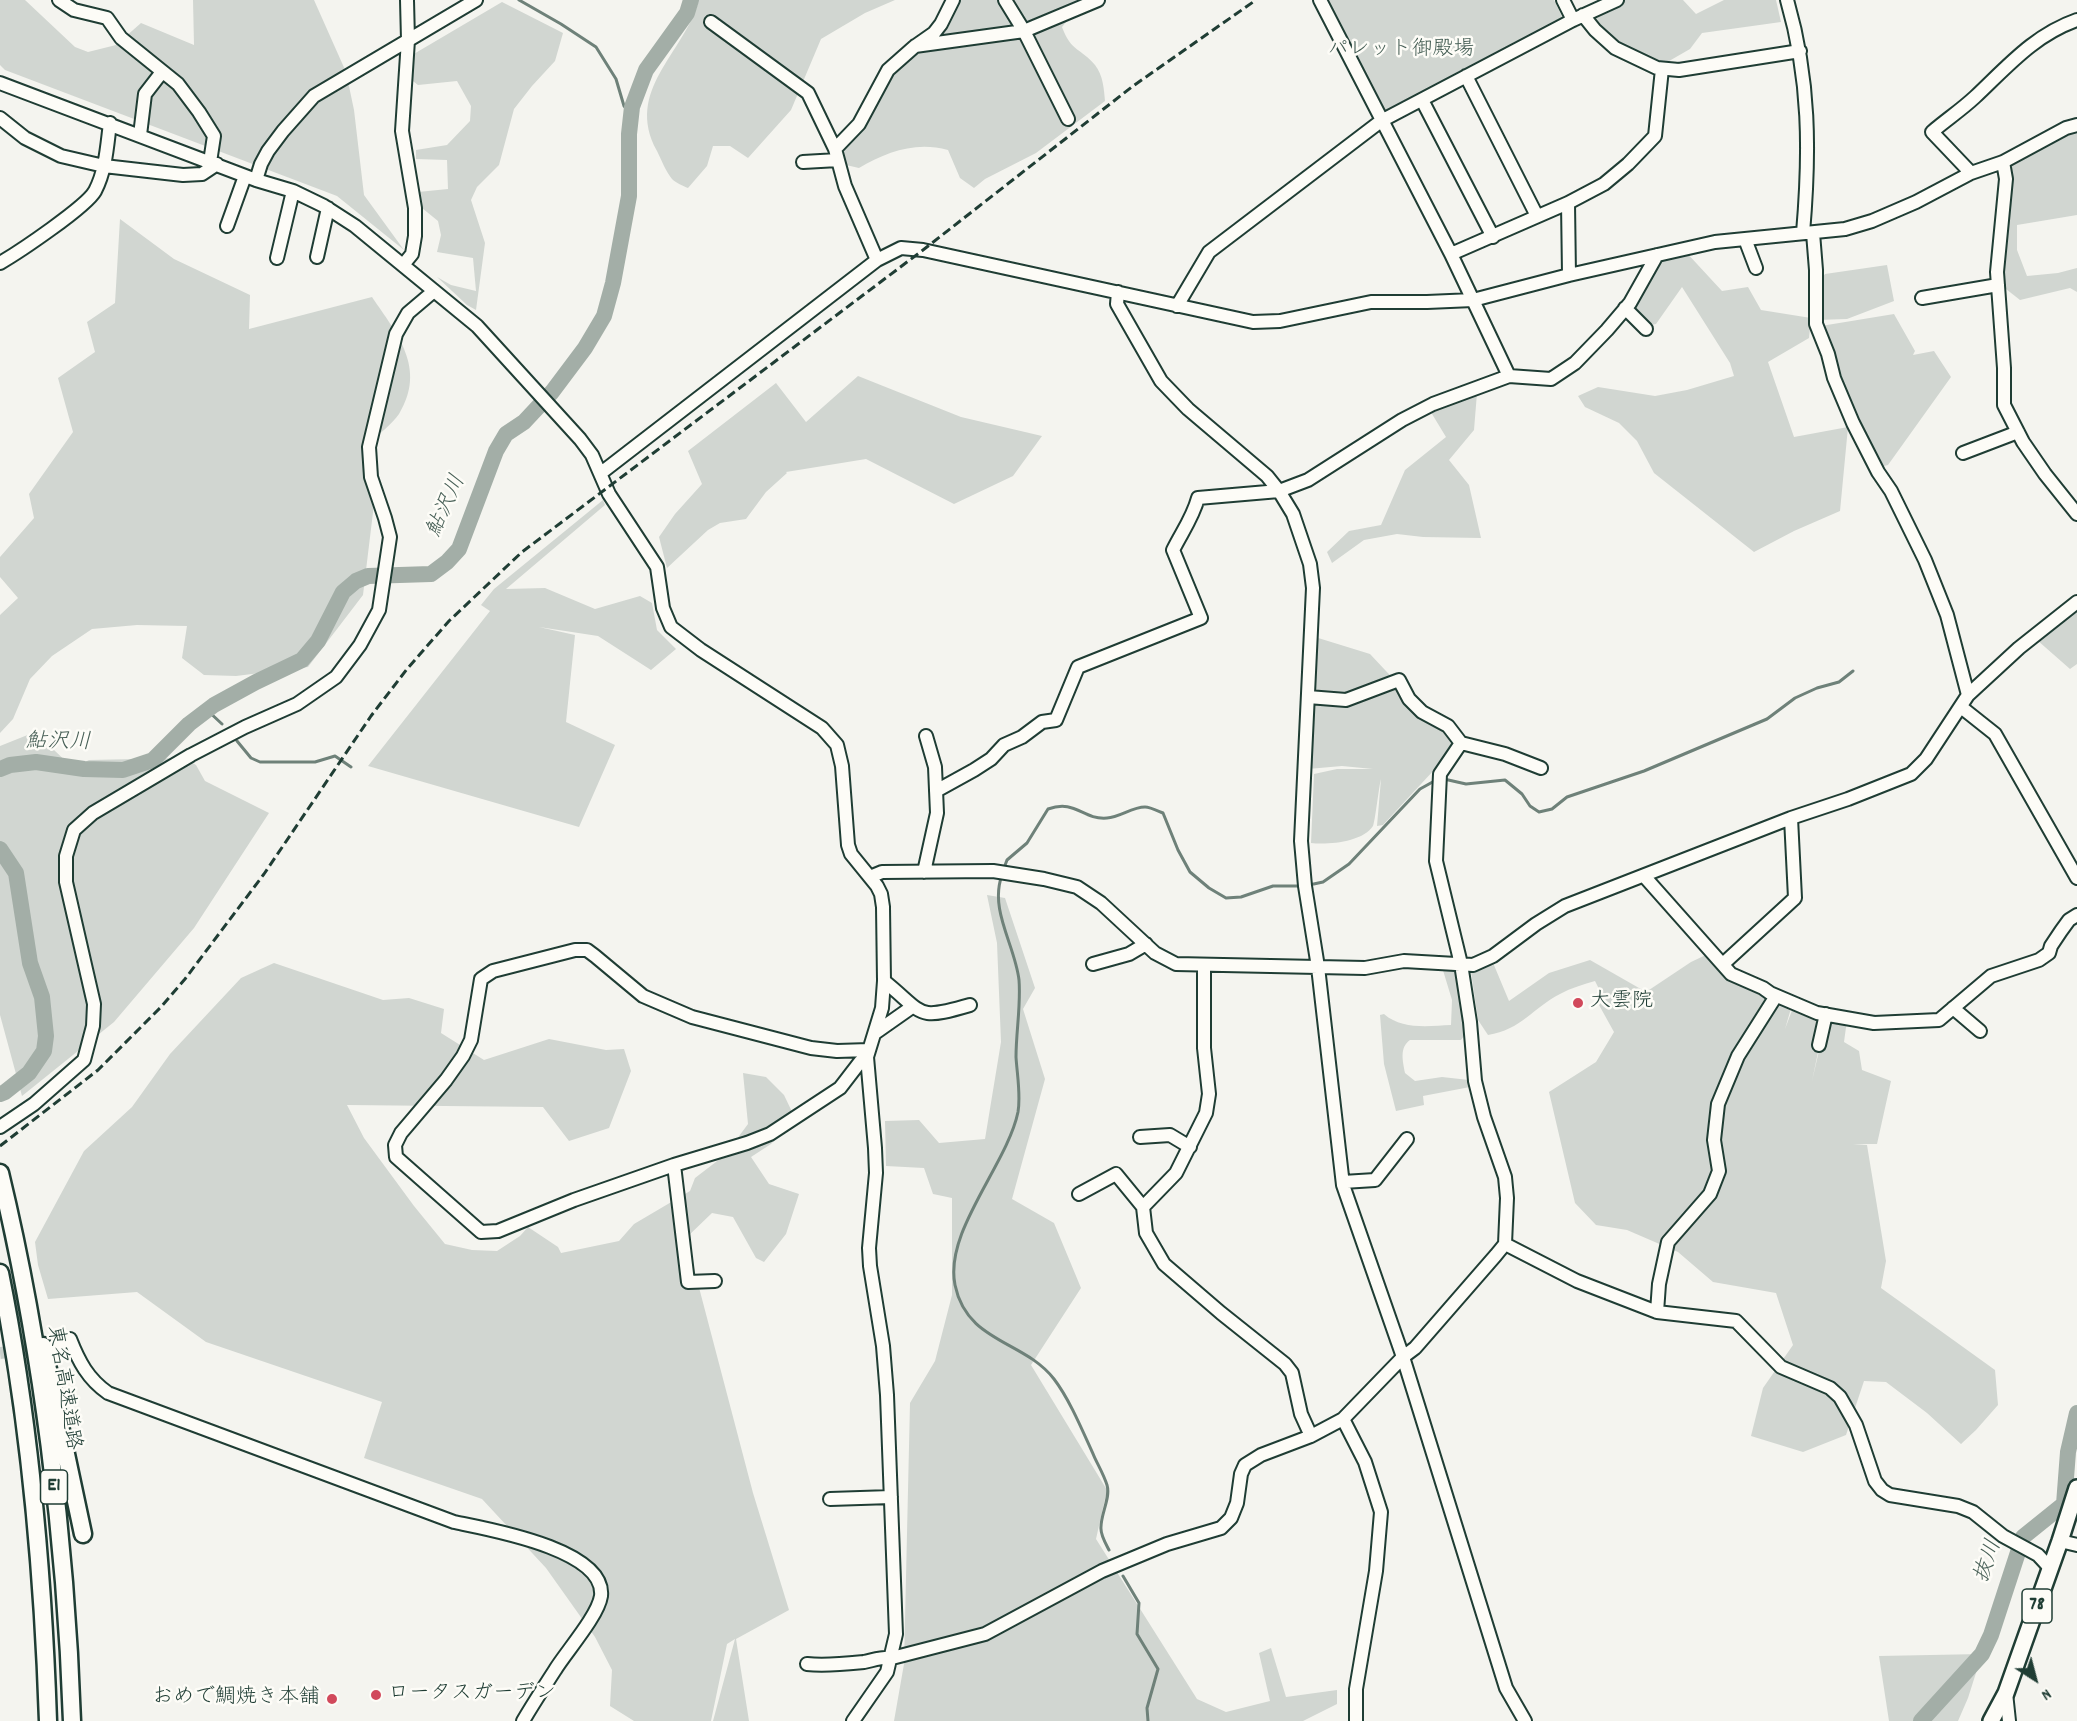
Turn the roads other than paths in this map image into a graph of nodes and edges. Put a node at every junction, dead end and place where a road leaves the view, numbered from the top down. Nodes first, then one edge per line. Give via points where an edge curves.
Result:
1 (58, 0) edge
2 (407, 0) edge
3 (476, 0) edge
4 (953, 0) edge
5 (1005, 0) edge
6 (1098, 0) edge
7 (1320, 0) edge
8 (1563, 0) edge
9 (1617, 0) edge
10 (1787, 0) edge
11 (1578, 18) junction
12 (2077, 20) edge
13 (711, 22) dead end
14 (1024, 31) junction
15 (408, 40) junction
16 (914, 46) junction
17 (1800, 51) junction
18 (1662, 69) junction
19 (162, 72) junction
20 (1466, 76) junction
21 (0, 83) edge
22 (1422, 99) junction
23 (0, 118) edge
24 (1068, 119) dead end
25 (1381, 121) junction
26 (110, 123) junction
27 (2077, 125) edge
28 (140, 135) junction
29 (837, 154) junction
30 (803, 162) dead end
31 (2003, 162) junction
32 (214, 163) junction
33 (104, 166) junction
34 (1971, 173) junction
35 (250, 178) junction
36 (293, 191) junction
37 (1568, 203) junction
38 (328, 208) junction
39 (1537, 216) junction
40 (227, 226) dead end
41 (1808, 233) junction
42 (1493, 237) junction
43 (1745, 239) junction
44 (1451, 254) junction
45 (1657, 255) junction
46 (317, 257) dead end
47 (278, 258) dead end
48 (877, 260) junction
49 (0, 263) edge
50 (403, 265) junction
51 (1755, 268) dead end
52 (1569, 275) junction
53 (1998, 285) junction
54 (434, 291) junction
55 (1118, 292) junction
56 (1922, 298) dead end
57 (1473, 300) junction
58 (1177, 306) junction
59 (1625, 308) junction
60 (1646, 329) dead end
61 (1509, 376) junction
62 (2018, 432) junction
63 (1963, 453) dead end
64 (601, 473) junction
65 (1279, 491) junction
66 (2077, 514) edge
67 (2077, 602) edge
68 (1968, 695) junction
69 (1308, 697) junction
70 (1961, 707) junction
71 (926, 736) dead end
72 (1461, 743) junction
73 (1541, 768) dead end
74 (936, 791) junction
75 (1791, 818) junction
76 (924, 872) junction
77 (1644, 876) junction
78 (870, 877) junction
79 (2077, 879) edge
80 (2077, 915) edge
81 (1146, 944) junction
82 (1092, 964) dead end
83 (1461, 964) junction
84 (1722, 964) junction
85 (1204, 966) junction
86 (1318, 967) junction
87 (884, 981) junction
88 (1776, 996) junction
89 (970, 1005) dead end
90 (912, 1006) junction
91 (1953, 1008) junction
92 (1826, 1014) junction
93 (1980, 1031) dead end
94 (875, 1033) junction
95 (1818, 1045) dead end
96 (868, 1054) junction
97 (0, 1126) edge
98 (1140, 1137) dead end
99 (1407, 1138) dead end
100 (1190, 1147) junction
101 (674, 1165) junction
102 (0, 1173) edge
103 (1343, 1182) junction
104 (1079, 1194) dead end
105 (1143, 1207) junction
106 (1505, 1244) junction
107 (18, 1256) junction
108 (0, 1274) edge
109 (715, 1281) dead end
110 (1657, 1312) junction
111 (53, 1347) tunnel mouth
112 (1403, 1357) junction
113 (1343, 1419) junction
114 (1311, 1436) junction
115 (2077, 1488) edge
116 (891, 1497) junction
117 (830, 1499) dead end
118 (83, 1534) dead end
119 (2060, 1541) junction
120 (2077, 1545) edge
121 (2050, 1568) junction
122 (892, 1658) junction
123 (807, 1664) dead end
124 (2006, 1693) junction
125 (48, 1721) edge
126 (72, 1721) edge
127 (523, 1721) edge
128 (853, 1721) edge
129 (1356, 1721) edge
130 (1526, 1721) edge
131 (1991, 1721) edge
132 (2009, 1721) edge

1 - 19 street via 74,10 107,18 121,38
2 - 15 street
3 - 15 street
4 - 16 street via 934,33
5 - 14 street
6 - 14 street
7 - 25 street
8 - 11 street
9 - 11 street
10 - 17 street
11 - 18 street via 1615,48
11 - 20 street
12 - 34 street via 2046,33 2025,48 1932,132
13 - 29 street via 808,93
14 - 16 street
14 - 24 street
15 - 35 street via 314,96
15 - 50 street via 402,131 415,208 415,236 412,254
16 - 29 street via 888,70 859,124
17 - 18 street via 1679,70
17 - 41 street via 1809,171
18 - 37 street via 1655,136 1604,184
19 - 28 street via 145,94
19 - 32 street via 178,84 214,136
20 - 22 street
20 - 39 street
21 - 26 street
22 - 25 street
22 - 42 street
23 - 33 street via 26,138 61,156
25 - 44 street
25 - 58 street via 1209,252
26 - 28 street
26 - 33 street
27 - 31 street
28 - 32 street
29 - 30 street
29 - 48 street via 845,186
31 - 34 street
31 - 53 street via 2006,179
32 - 33 street via 202,174 183,175
32 - 35 street
33 - 49 street via 94,193
34 - 41 street via 1872,221
35 - 36 street
35 - 40 street
36 - 38 street
36 - 47 street
37 - 39 street
37 - 52 street
38 - 46 street
38 - 50 street
39 - 42 street
41 - 43 street
41 - 68 street via 1816,270 1816,324 1834,378 1853,423 1925,560 1947,615
42 - 44 street
43 - 45 street
43 - 51 street
44 - 57 street
45 - 52 street
45 - 59 street
48 - 55 street via 901,248 911,248
48 - 64 street
50 - 54 street
52 - 57 street
53 - 56 street
53 - 62 street via 2004,405
54 - 64 street via 477,326 592,455
54 - 97 street via 408,313 396,334 369,447 371,477 390,537 379,610 336,677 297,704 191,755 93,813 74,830 66,856 66,882 94,1004 93,1026 84,1060 34,1104
55 - 58 street
55 - 65 street via 1118,304 1161,381
57 - 58 street via 1371,302 1280,321 1253,322
57 - 61 street
59 - 60 street
59 - 61 street via 1575,363 1551,379
61 - 65 street via 1433,404 1308,480
62 - 63 street
62 - 66 street
64 - 78 street via 657,567 663,608 671,627 822,728 837,745 848,845
65 - 69 street via 1293,514 1310,564 1313,588
65 - 74 street via 1198,498 1193,517 1173,550 1201,618 1078,667 1056,720 1042,722 1004,745 991,759
67 - 68 street
68 - 70 street
69 - 72 street via 1346,700 1399,680 1422,712 1448,726
69 - 86 street via 1301,841
70 - 75 street via 1926,759 1911,774
70 - 79 street via 1995,734
71 - 74 street via 935,767
72 - 73 street
72 - 83 street via 1440,774 1436,861
74 - 76 street via 937,813
75 - 77 street
75 - 84 street via 1795,898
76 - 78 street via 882,872
76 - 81 street via 993,871 1077,887
77 - 83 street via 1565,906 1493,956 1473,965
77 - 84 street
78 - 87 street via 881,894
80 - 91 street via 2065,926 2049,953 1991,976
81 - 82 street via 1129,954
81 - 85 street via 1176,964
83 - 86 street via 1404,961 1365,968
83 - 106 street via 1475,1081 1505,1177
84 - 88 street via 1731,974
85 - 86 street
85 - 100 street via 1204,1048 1209,1094 1206,1113
86 - 103 street
87 - 90 street
87 - 94 street
88 - 92 street
88 - 110 street via 1738,1056 1718,1104 1714,1140 1719,1171 1710,1194 1668,1242
89 - 90 street via 929,1015
90 - 94 street
91 - 92 street via 1939,1020 1893,1023
91 - 93 street
92 - 95 street
94 - 96 street
96 - 101 street via 840,1089 770,1134
96 - 101 street via 811,1048 692,1017 643,996 587,950 575,950 493,971 481,979 471,1040 463,1056 394,1144 396,1157 481,1232 498,1232
96 - 116 street via 876,1156 870,1266 885,1375
98 - 100 street via 1170,1135
99 - 103 street via 1375,1180
100 - 105 street via 1176,1173
101 - 109 street via 688,1282
102 - 107 highway, 東名高速道路 / E1
103 - 112 street
104 - 105 street via 1116,1174
105 - 114 street via 1146,1233 1164,1264 1292,1373 1301,1414
106 - 110 street via 1577,1281
106 - 112 street
107 - 118 highway via 50,1369
107 - 126 highway, 東名高速道路 / E1 via 51,1465
108 - 125 highway, 東名高速道路 / E1 via 32,1488
110 - 121 street via 1736,1321 1782,1367 1830,1388 1840,1397 1856,1425 1875,1481 1882,1490 1896,1497 1958,1506 1973,1512 2003,1536 2038,1555
111 - 127 street via 70,1339 86,1372 108,1394 454,1522 549,1547 588,1567 601,1595 595,1612
112 - 113 street
112 - 130 street via 1506,1688
113 - 114 street
113 - 129 street via 1365,1462 1381,1512 1376,1571 1356,1689
114 - 122 street via 1245,1465 1237,1503 1231,1518 1221,1528 1167,1544 1102,1571 985,1634
115 - 119 main road, 78
116 - 117 street
116 - 122 street via 896,1634
119 - 120 street
119 - 121 main road, 78
121 - 124 main road, 78
122 - 123 street via 825,1666
122 - 128 street via 887,1672
124 - 131 main road, 78
124 - 132 street

